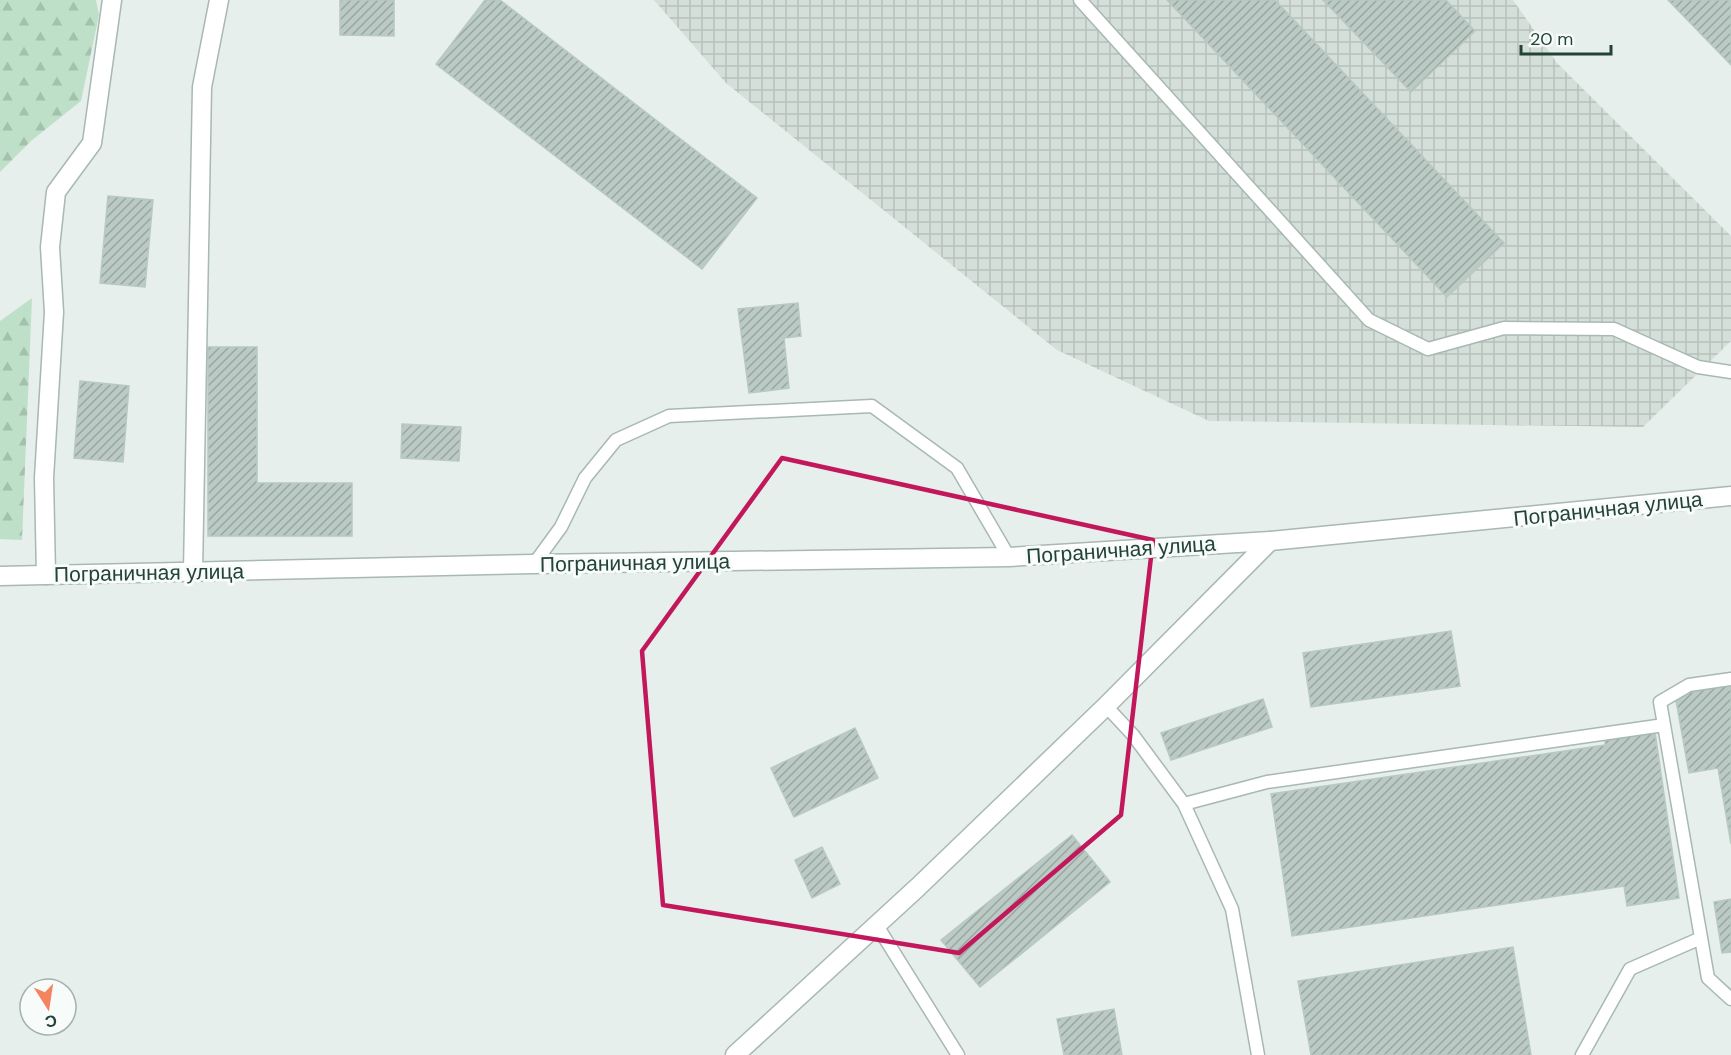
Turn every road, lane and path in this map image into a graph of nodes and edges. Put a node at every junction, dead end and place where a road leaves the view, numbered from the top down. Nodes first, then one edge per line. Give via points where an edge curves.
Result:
1 (112, 0) edge
2 (219, 0) edge
3 (1080, 0) edge
4 (1731, 372) edge
5 (1731, 496) edge
6 (1270, 541) junction
7 (1009, 557) junction
8 (534, 564) junction
9 (193, 572) junction
10 (0, 576) edge
11 (46, 576) junction
12 (1731, 679) edge
13 (1106, 706) junction
14 (1664, 725) junction
15 (1184, 804) junction
16 (876, 924) junction
17 (1701, 938) junction
18 (1731, 999) edge
19 (735, 1055) edge
20 (958, 1055) edge
21 (1258, 1055) edge
22 (1582, 1055) edge

1 - 11 street via 92,143 56,192 50,248 54,312 44,478
2 - 9 street via 202,87
3 - 4 lane via 1369,320 1428,349 1504,328 1614,329 1698,367
5 - 6 street, Пограничная улица
6 - 7 street, Пограничная улица
6 - 13 street, Пограничная улица
7 - 8 street, Пограничная улица
7 - 8 lane via 957,468 872,406 669,416 616,440 585,478 561,528
8 - 9 street, Пограничная улица
9 - 11 street, Пограничная улица
10 - 11 street, Пограничная улица
12 - 14 lane via 1689,686 1660,702
13 - 15 lane via 1133,735
13 - 16 street, Пограничная улица
14 - 15 lane via 1267,782
14 - 17 lane
15 - 21 lane via 1232,909
16 - 19 street, Пограничная улица
16 - 20 lane
17 - 18 lane via 1708,978
17 - 22 lane via 1630,969

